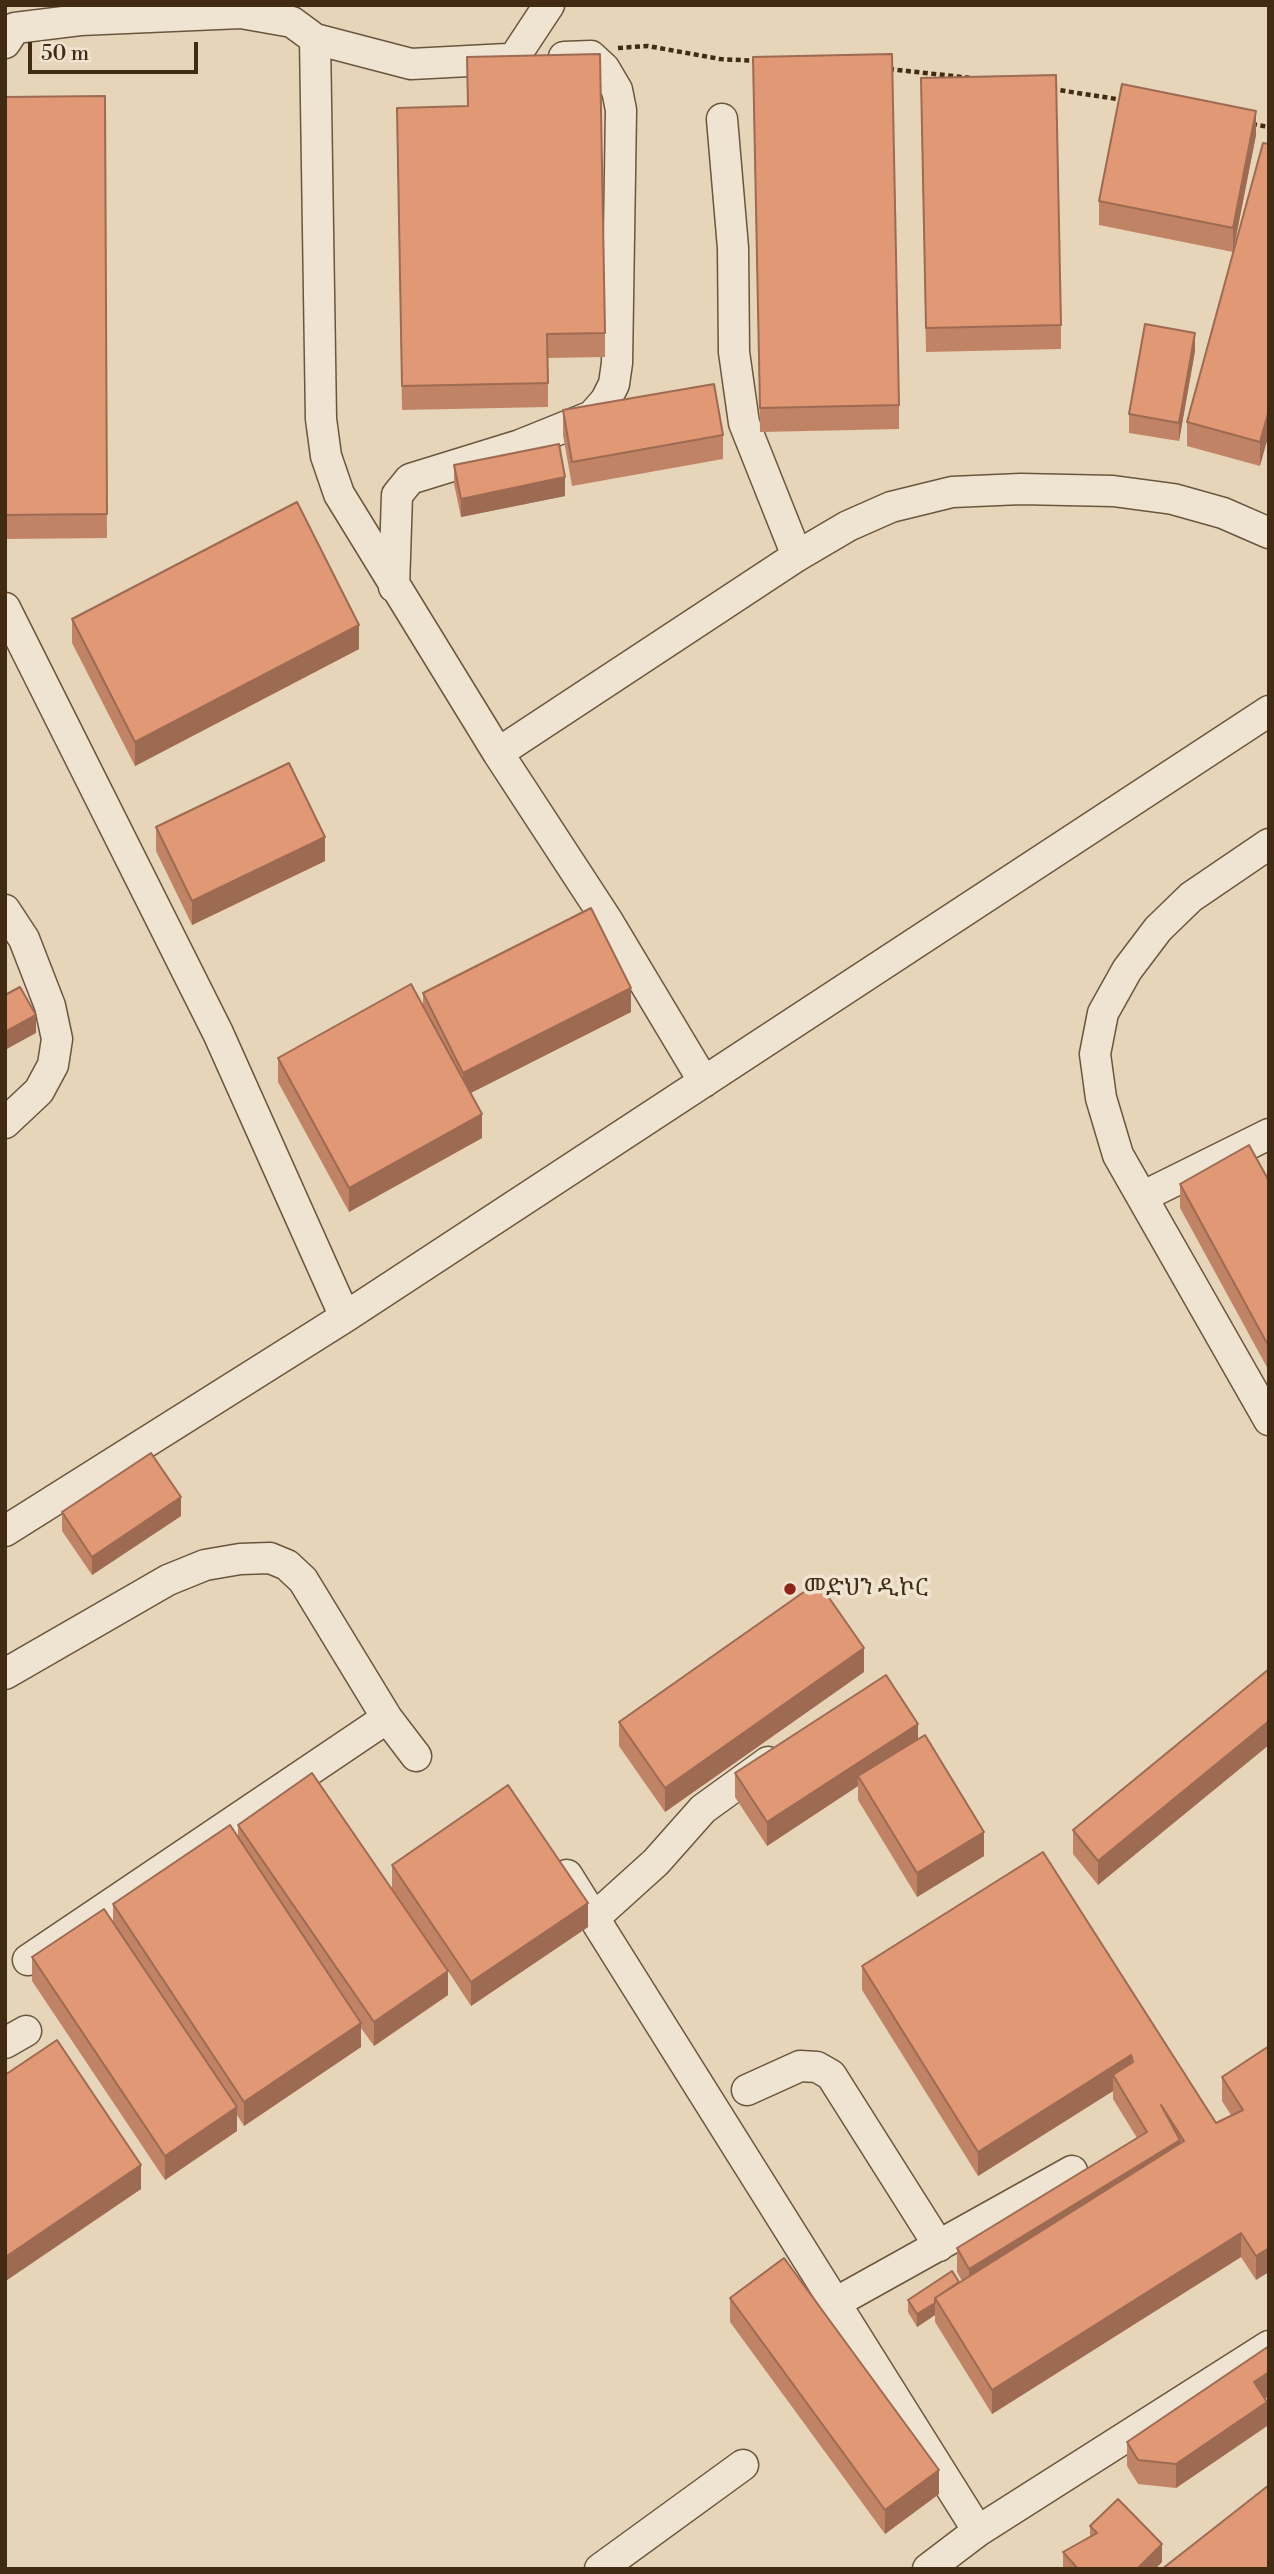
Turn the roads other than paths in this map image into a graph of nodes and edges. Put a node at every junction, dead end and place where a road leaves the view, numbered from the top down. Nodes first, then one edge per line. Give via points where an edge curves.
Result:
1 (549, 5) edge
2 (14, 25) edge
3 (315, 39) junction
4 (514, 58) junction
5 (722, 119) dead end
6 (1269, 533) edge
7 (797, 556) junction
8 (394, 587) junction
9 (5, 608) edge
10 (1269, 711) edge
11 (498, 753) junction
12 (1269, 844) edge
13 (5, 910) edge
14 (704, 1082) junction
15 (5, 1123) edge
16 (1269, 1134) edge
17 (1142, 1197) junction
18 (345, 1317) junction
19 (1269, 1420) edge
20 (5, 1531) edge
21 (5, 1674) edge
22 (387, 1718) junction
23 (787, 1748) edge
24 (416, 1756) dead end
25 (553, 1853) edge
26 (594, 1917) junction
27 (28, 1960) dead end
28 (747, 2090) dead end
29 (1072, 2171) dead end
30 (939, 2246) junction
31 (835, 2303) junction
32 (1269, 2346) edge
33 (743, 2465) dead end
34 (978, 2531) junction
35 (625, 2560) edge
36 (943, 2565) edge
37 (600, 2569) edge

1 - 4 street
2 - 3 street via 241,13 292,22
3 - 4 street via 411,64
3 - 8 street via 321,406 326,456 339,494
4 - 8 street via 591,56 617,90 621,110 614,384 592,416 520,445 410,479 397,495
5 - 7 street via 733,248 734,352 744,423
6 - 7 street via 1173,499 1113,491 952,492 891,507
7 - 11 street
8 - 11 street
9 - 18 street via 218,1033
10 - 14 street
11 - 14 street via 607,920
12 - 17 street via 1191,897 1158,929 1103,1013 1095,1054 1101,1098 1118,1156
13 - 15 street via 24,939 50,1006 57,1040 53,1065 39,1091
14 - 18 street
16 - 17 street
17 - 19 street
18 - 20 street
21 - 22 street via 168,1580 205,1565 270,1558 287,1565 303,1580
22 - 24 street
22 - 27 street
23 - 26 street via 703,1809 656,1863
25 - 26 street
26 - 31 street
28 - 30 street via 800,2066 817,2067 831,2075
29 - 30 street
30 - 31 street
31 - 34 street
32 - 34 street
33 - 35 street
34 - 36 street
35 - 37 street

